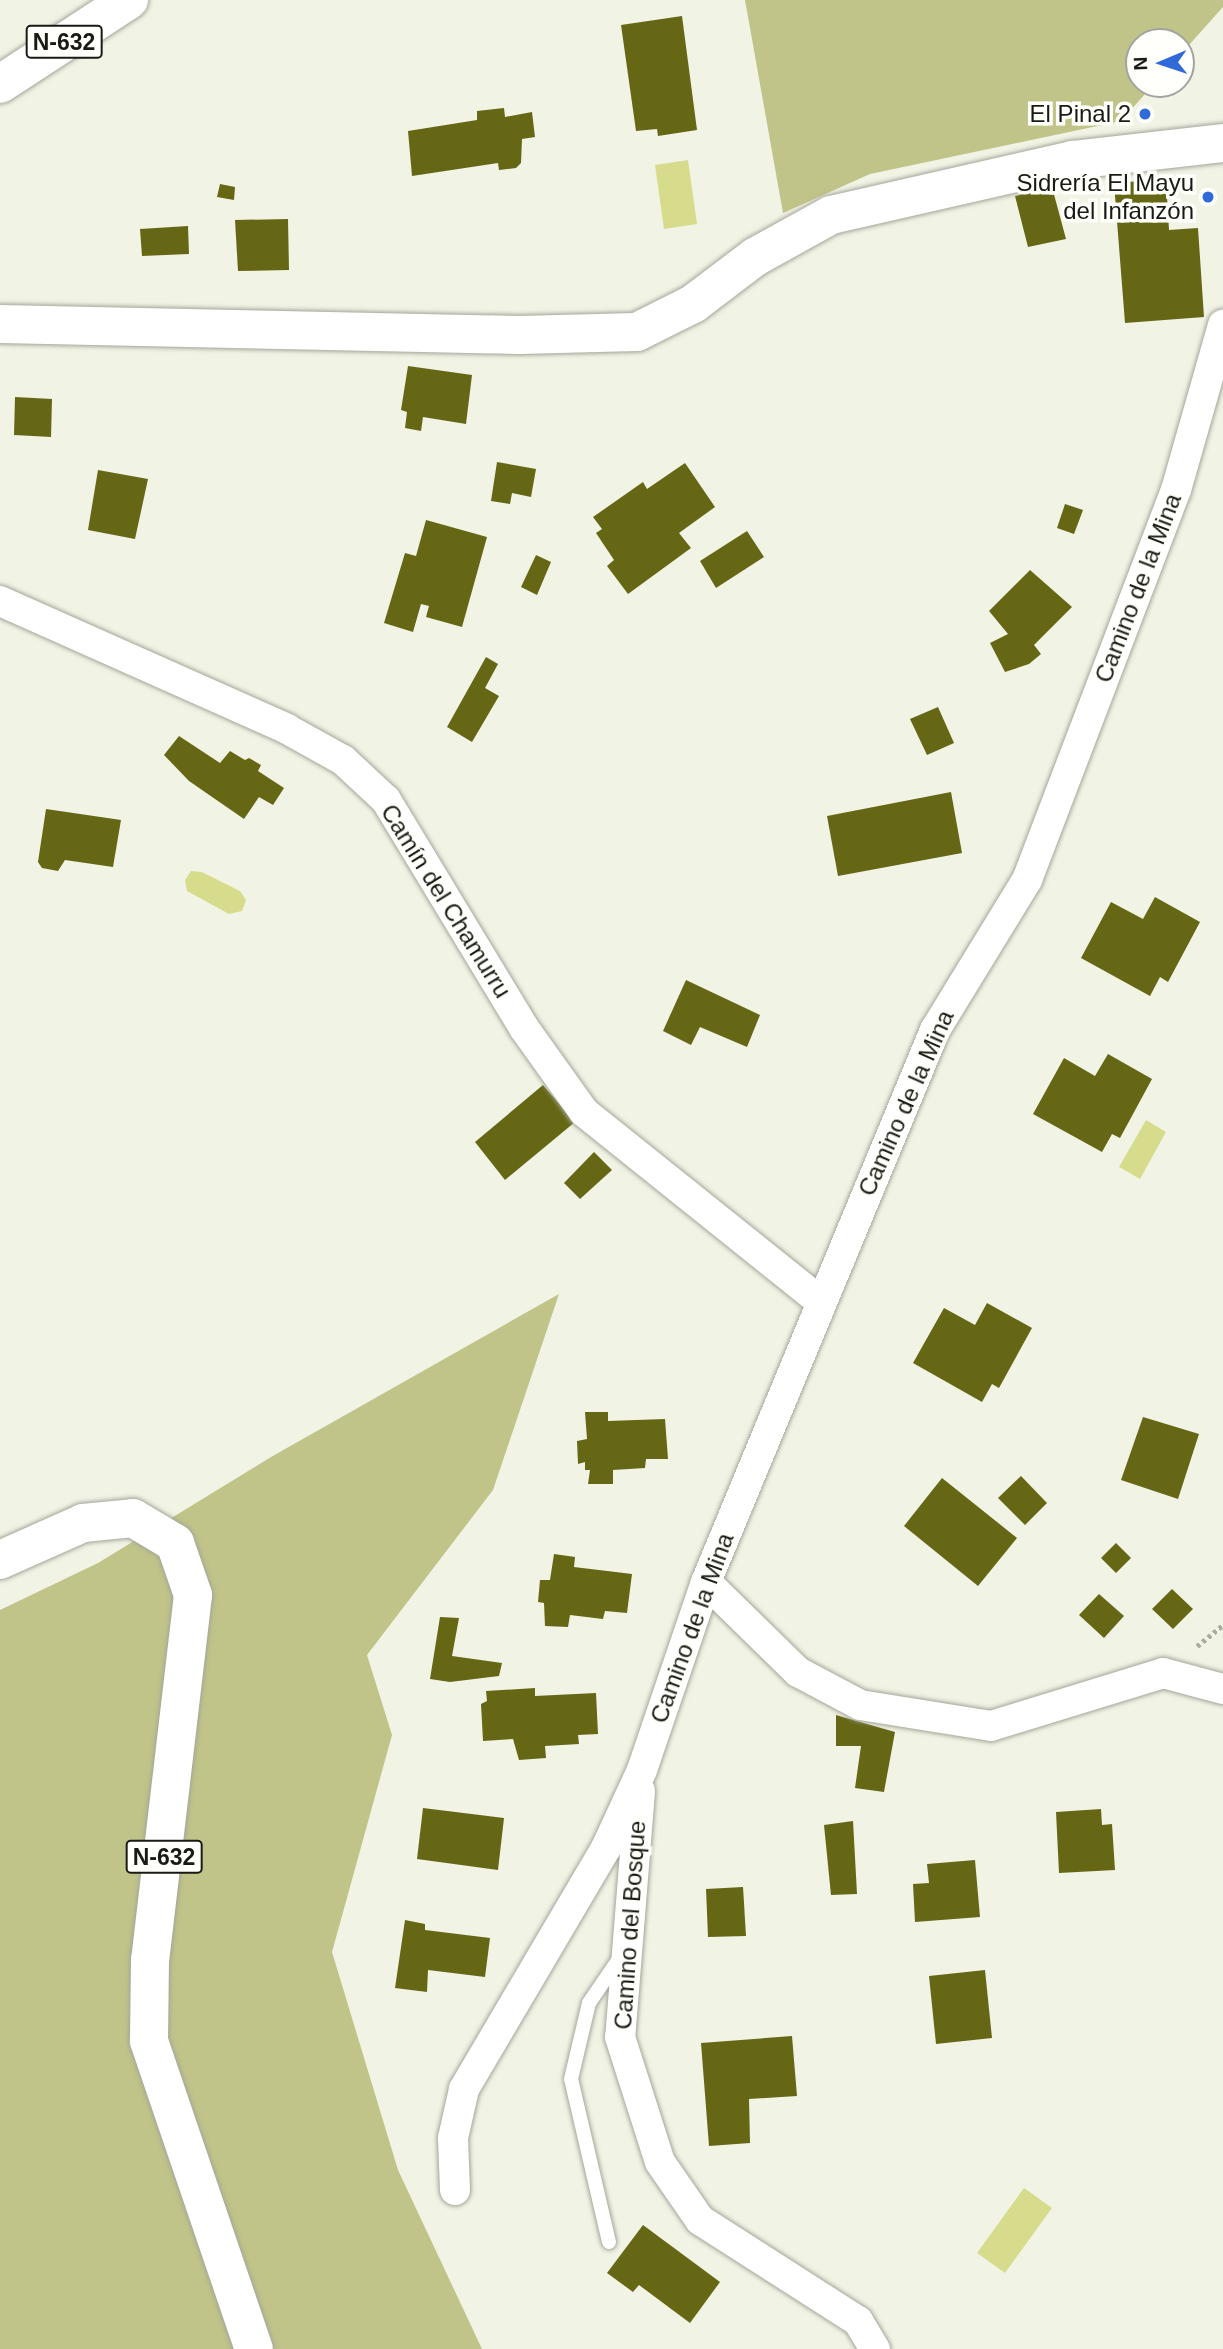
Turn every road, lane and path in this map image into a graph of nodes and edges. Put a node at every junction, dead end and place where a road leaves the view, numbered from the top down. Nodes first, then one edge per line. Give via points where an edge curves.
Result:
1 (128, 0) edge
2 (0, 84) edge
3 (1223, 143) edge
4 (0, 324) edge
5 (1223, 324) edge
6 (0, 600) edge
7 (820, 1301) junction
8 (0, 1560) edge
9 (706, 1583) junction
10 (1223, 1689) edge
11 (642, 1770) junction
12 (628, 1947) junction
13 (455, 2190) dead end
14 (609, 2242) dead end
15 (254, 2349) edge
16 (875, 2349) edge

1 - 2 main road, N-632
3 - 4 main road via 1073,160 831,215 755,257 693,304 637,332 519,335
5 - 7 street, Camino de la Mina via 1176,490 1027,880 935,1030
6 - 7 street, Camín del Chamurru via 287,729 343,760 386,800 524,1028 584,1112
7 - 9 street, Camino de la Mina
8 - 15 main road, N-632 via 83,1523 133,1518 175,1543 193,1595 150,1960 149,2041
9 - 10 street via 798,1672 860,1705 991,1727 1163,1673
9 - 11 street, Camino de la Mina
11 - 12 street, Camino del Bosque
11 - 13 street via 606,1848 464,2090 453,2138
12 - 14 lane via 589,2003 571,2079
12 - 16 street, Camino del Bosque via 620,2037 660,2162 700,2220 858,2321

